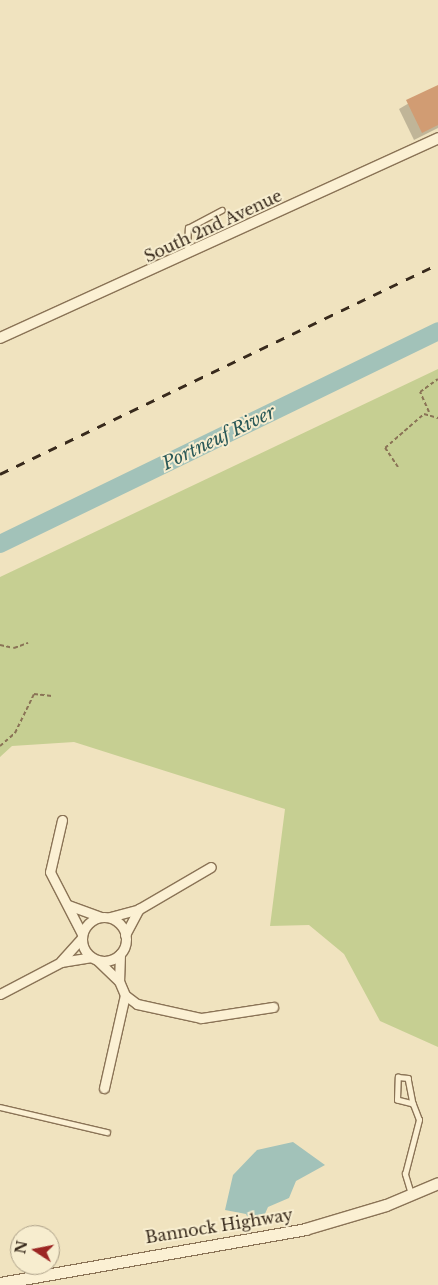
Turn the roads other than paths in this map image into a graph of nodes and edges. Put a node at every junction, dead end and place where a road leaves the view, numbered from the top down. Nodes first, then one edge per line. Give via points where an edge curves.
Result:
1 (438, 138) edge
2 (222, 210) dead end
3 (187, 256) junction
4 (0, 338) edge
5 (62, 820) dead end
6 (211, 867) dead end
7 (68, 905) junction
8 (139, 909) junction
9 (105, 917) junction
10 (125, 935) junction
11 (82, 936) junction
12 (120, 954) junction
13 (95, 958) junction
14 (61, 962) junction
15 (119, 981) junction
16 (0, 994) edge
17 (125, 995) junction
18 (273, 1007) dead end
19 (104, 1088) dead end
20 (413, 1104) junction
21 (0, 1107) edge
22 (107, 1132) dead end
23 (438, 1183) edge
24 (411, 1195) junction
25 (0, 1283) edge

1 - 3 street, South 2nd Avenue
2 - 3 lane via 188,228
3 - 4 street, South 2nd Avenue
5 - 7 street via 50,872
6 - 8 street
7 - 9 street
7 - 11 street
8 - 9 street
8 - 10 street
9 - 10 street via 121,925
9 - 11 street via 89,922
10 - 12 street
11 - 13 street
11 - 14 street
12 - 13 street via 109,960
12 - 15 street
13 - 14 street
13 - 15 street
14 - 16 street
15 - 17 street
17 - 18 street via 137,1004 201,1018
17 - 19 street
20 - 20 lane via 408,1078 398,1077 397,1100
20 - 24 lane via 419,1120 405,1174
21 - 22 lane
23 - 24 main road, Bannock Highway
24 - 25 main road, Bannock Highway via 305,1229

